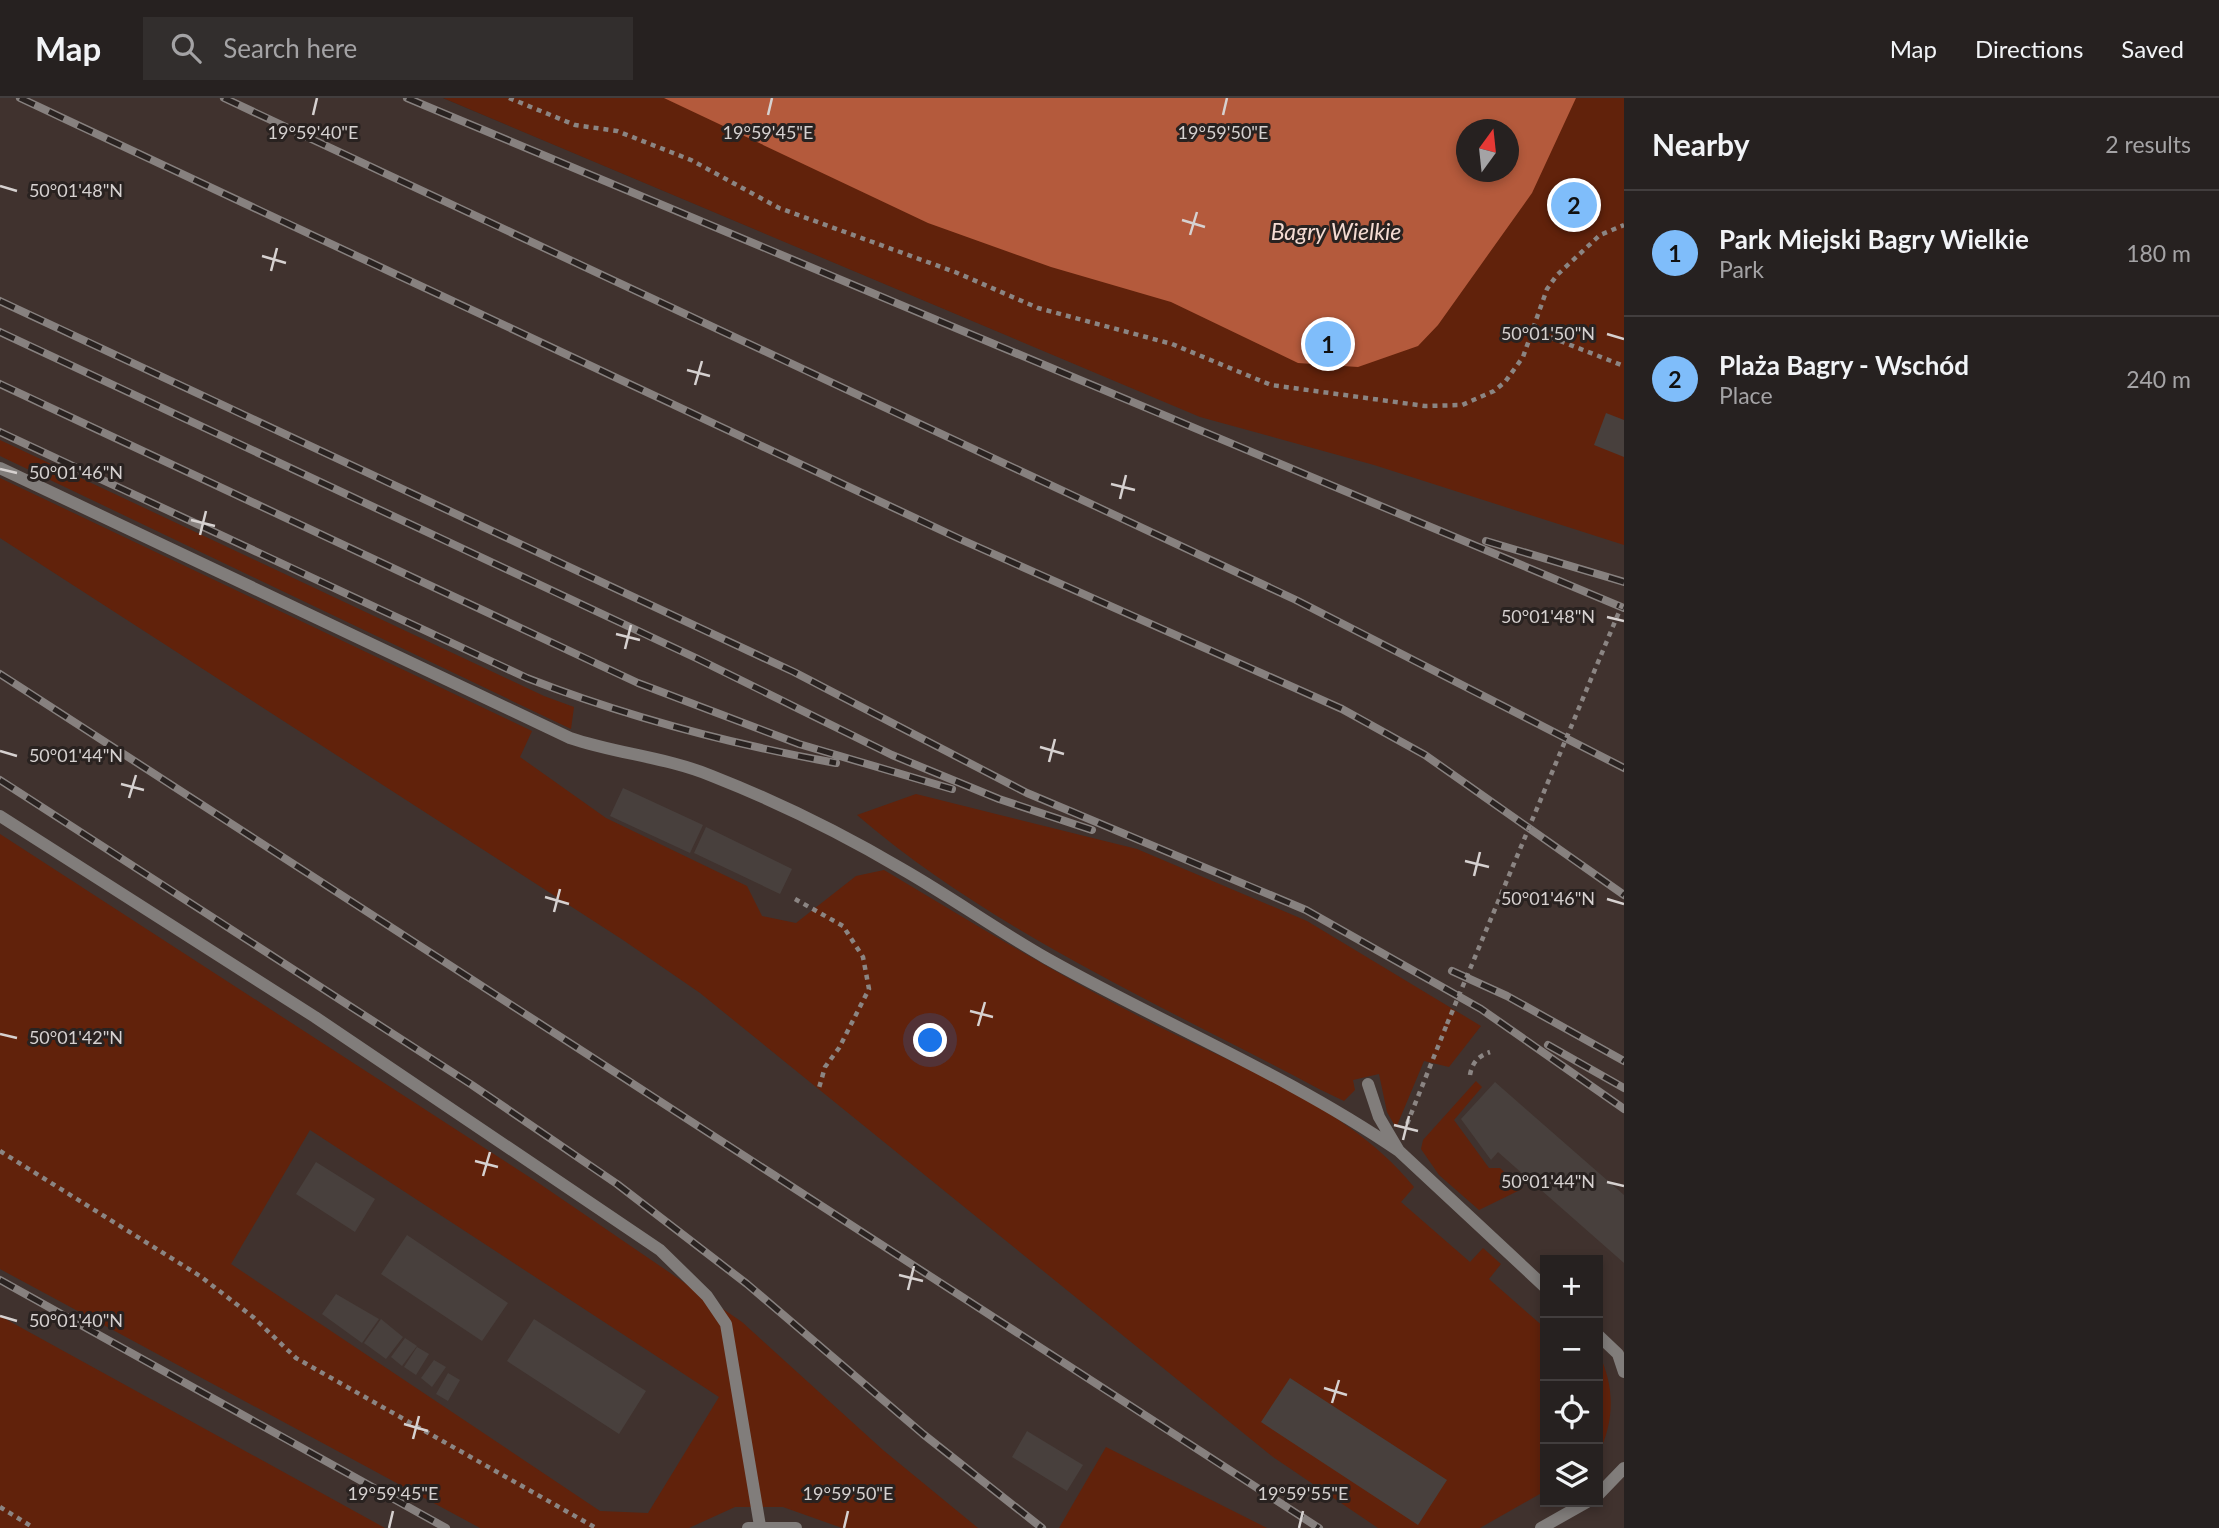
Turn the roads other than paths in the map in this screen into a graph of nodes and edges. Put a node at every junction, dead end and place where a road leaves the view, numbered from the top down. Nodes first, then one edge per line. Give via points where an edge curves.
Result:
1 (0, 468) edge
2 (0, 816) edge
3 (1368, 1084) dead end
4 (1399, 1151) junction
5 (1540, 1282) edge
6 (1603, 1340) edge
7 (1624, 1372) edge
8 (1624, 1468) edge
9 (1603, 1490) edge
10 (1578, 1507) edge
11 (754, 1527) edge
12 (796, 1528) edge
13 (1541, 1528) edge

1 - 4 lane via 570,738 709,774 765,797 902,869 1047,958 1340,1111
2 - 11 lane via 315,1017 660,1250 708,1296 726,1324
3 - 4 lane via 1378,1117
4 - 5 lane
6 - 7 lane via 1618,1354
8 - 9 lane
10 - 13 lane
11 - 12 lane

